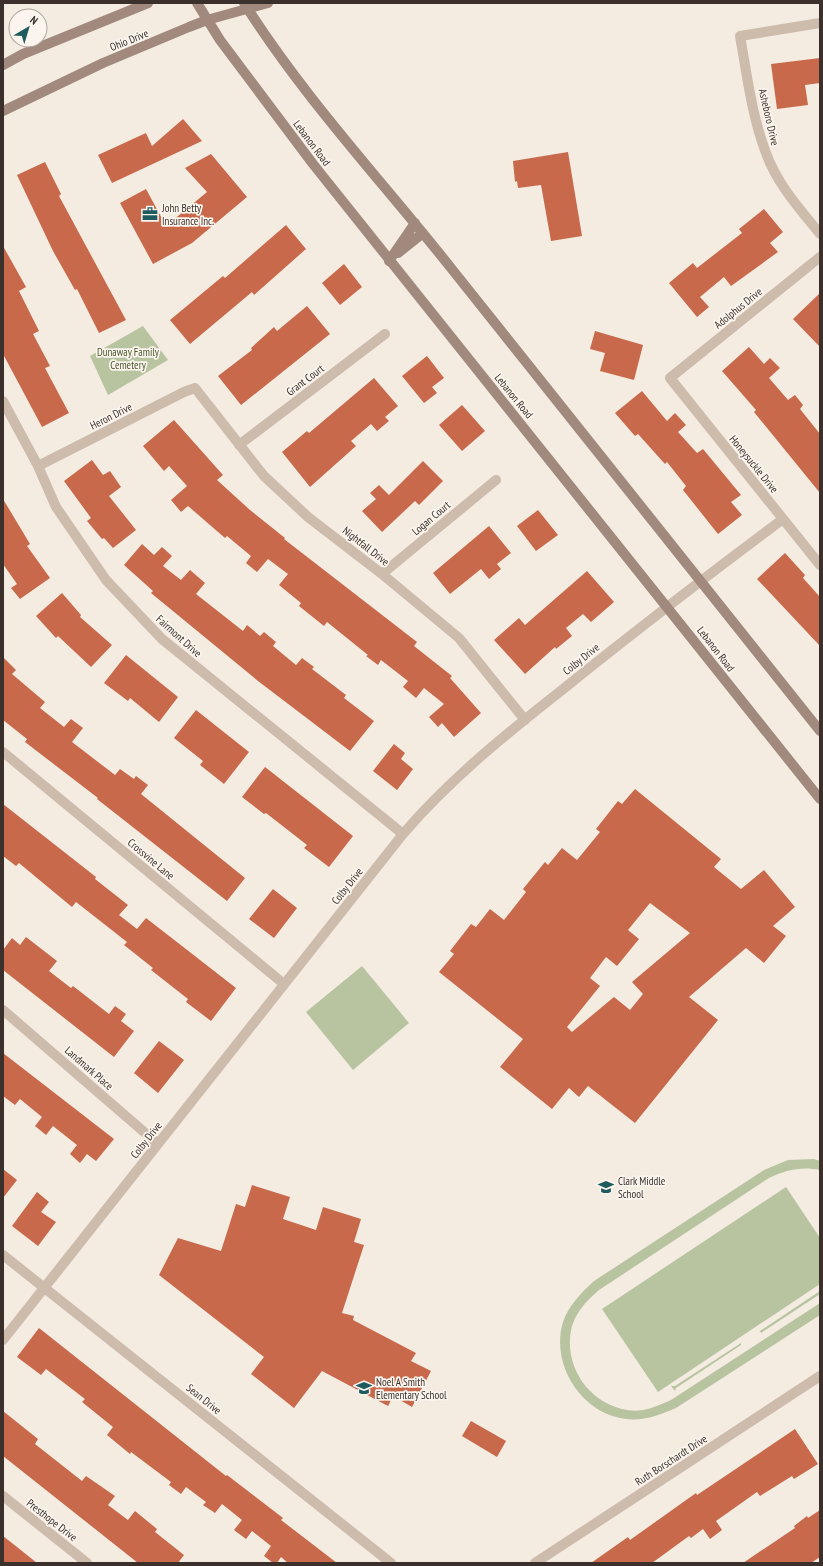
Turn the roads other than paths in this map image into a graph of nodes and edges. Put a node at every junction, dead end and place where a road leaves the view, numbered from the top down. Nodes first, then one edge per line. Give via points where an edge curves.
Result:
1 (148, 3) edge
2 (197, 3) edge
3 (268, 3) edge
4 (246, 6) edge
5 (207, 20) junction
6 (820, 23) edge
7 (3, 65) edge
8 (3, 111) edge
9 (414, 223) junction
10 (423, 233) junction
11 (820, 234) edge
12 (820, 257) edge
13 (389, 261) junction
14 (385, 334) dead end
15 (670, 378) joint
16 (195, 388) joint
17 (3, 401) edge
18 (239, 445) junction
19 (38, 466) junction
20 (496, 480) dead end
21 (783, 519) junction
22 (820, 565) edge
23 (382, 574) junction
24 (701, 580) junction
25 (666, 606) junction
26 (525, 720) junction
27 (820, 731) edge
28 (3, 752) edge
29 (820, 799) edge
30 (403, 834) junction
31 (284, 984) junction
32 (3, 1010) edge
33 (158, 1144) junction
34 (3, 1255) edge
35 (44, 1287) junction
36 (3, 1340) edge
37 (820, 1376) edge
38 (3, 1496) edge
39 (87, 1563) edge
40 (391, 1563) edge
41 (535, 1563) edge

1 - 7 main road
2 - 5 main road, Lebanon Road
3 - 4 main road, Ohio Drive
4 - 5 main road, Ohio Drive
4 - 9 main road via 305,91
5 - 8 main road, Ohio Drive via 103,64
5 - 13 main road, Lebanon Road via 313,164
6 - 11 street, Asheboro Drive via 740,36 759,134 766,154 799,209
9 - 10 main road
9 - 13 main road
10 - 13 main road
10 - 24 main road
12 - 15 street, Adolphus Drive
13 - 25 main road, Lebanon Road
14 - 18 street, Grant Court
15 - 21 street, Honeysuckle Drive
16 - 18 street, Nightfall Drive
16 - 19 street, Heron Drive
17 - 19 street, Fairmont Drive
18 - 23 street, Nightfall Drive via 264,476 308,516
19 - 30 street, Fairmont Drive via 56,507 106,580 162,639
20 - 23 street, Logan Court
21 - 22 street, Honeysuckle Drive
21 - 24 street, Colby Drive
23 - 26 street, Nightfall Drive via 468,647
24 - 25 street, Colby Drive
24 - 27 main road
25 - 26 street, Colby Drive
25 - 29 main road, Lebanon Road
26 - 30 street, Colby Drive via 428,804
28 - 31 street, Crossvine Lane
30 - 31 street, Colby Drive
31 - 33 street, Colby Drive
32 - 33 street, Landmark Place
33 - 35 street, Colby Drive
34 - 35 street, Sean Drive
35 - 36 street, Colby Drive
35 - 40 street, Sean Drive
37 - 41 street, Ruth Borschardt Drive
38 - 39 street, Presthope Drive

